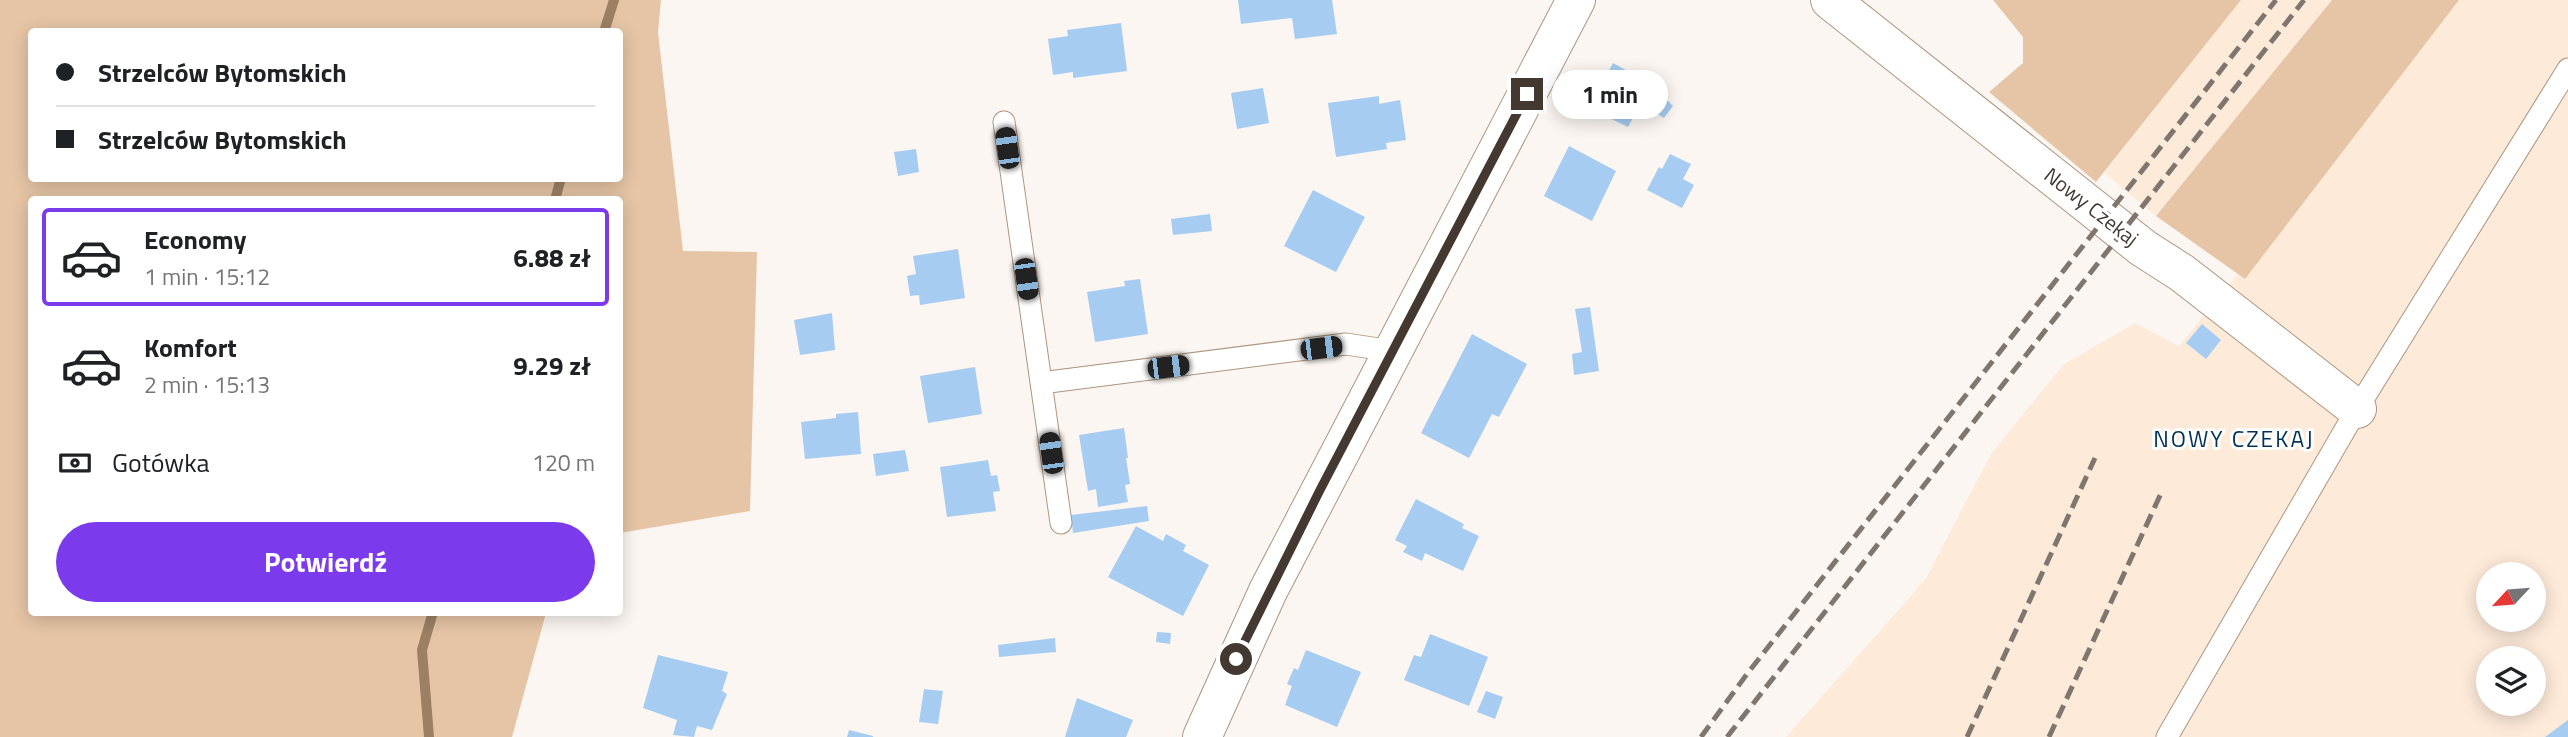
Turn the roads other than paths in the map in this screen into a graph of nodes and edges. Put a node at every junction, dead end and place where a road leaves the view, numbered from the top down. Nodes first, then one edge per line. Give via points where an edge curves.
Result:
1 (1576, 0) edge
2 (1829, 0) edge
3 (2568, 69) edge
4 (1004, 122) dead end
5 (1392, 351) junction
6 (1041, 383) junction
7 (2357, 409) junction
8 (1061, 523) dead end
9 (1202, 737) edge
10 (2167, 737) edge

1 - 5 street
2 - 7 street, Nowy Czekaj via 2133,240 2182,272
3 - 7 lane
4 - 6 lane
5 - 6 lane via 1346,344
5 - 9 street via 1268,591
6 - 8 lane
7 - 10 lane

